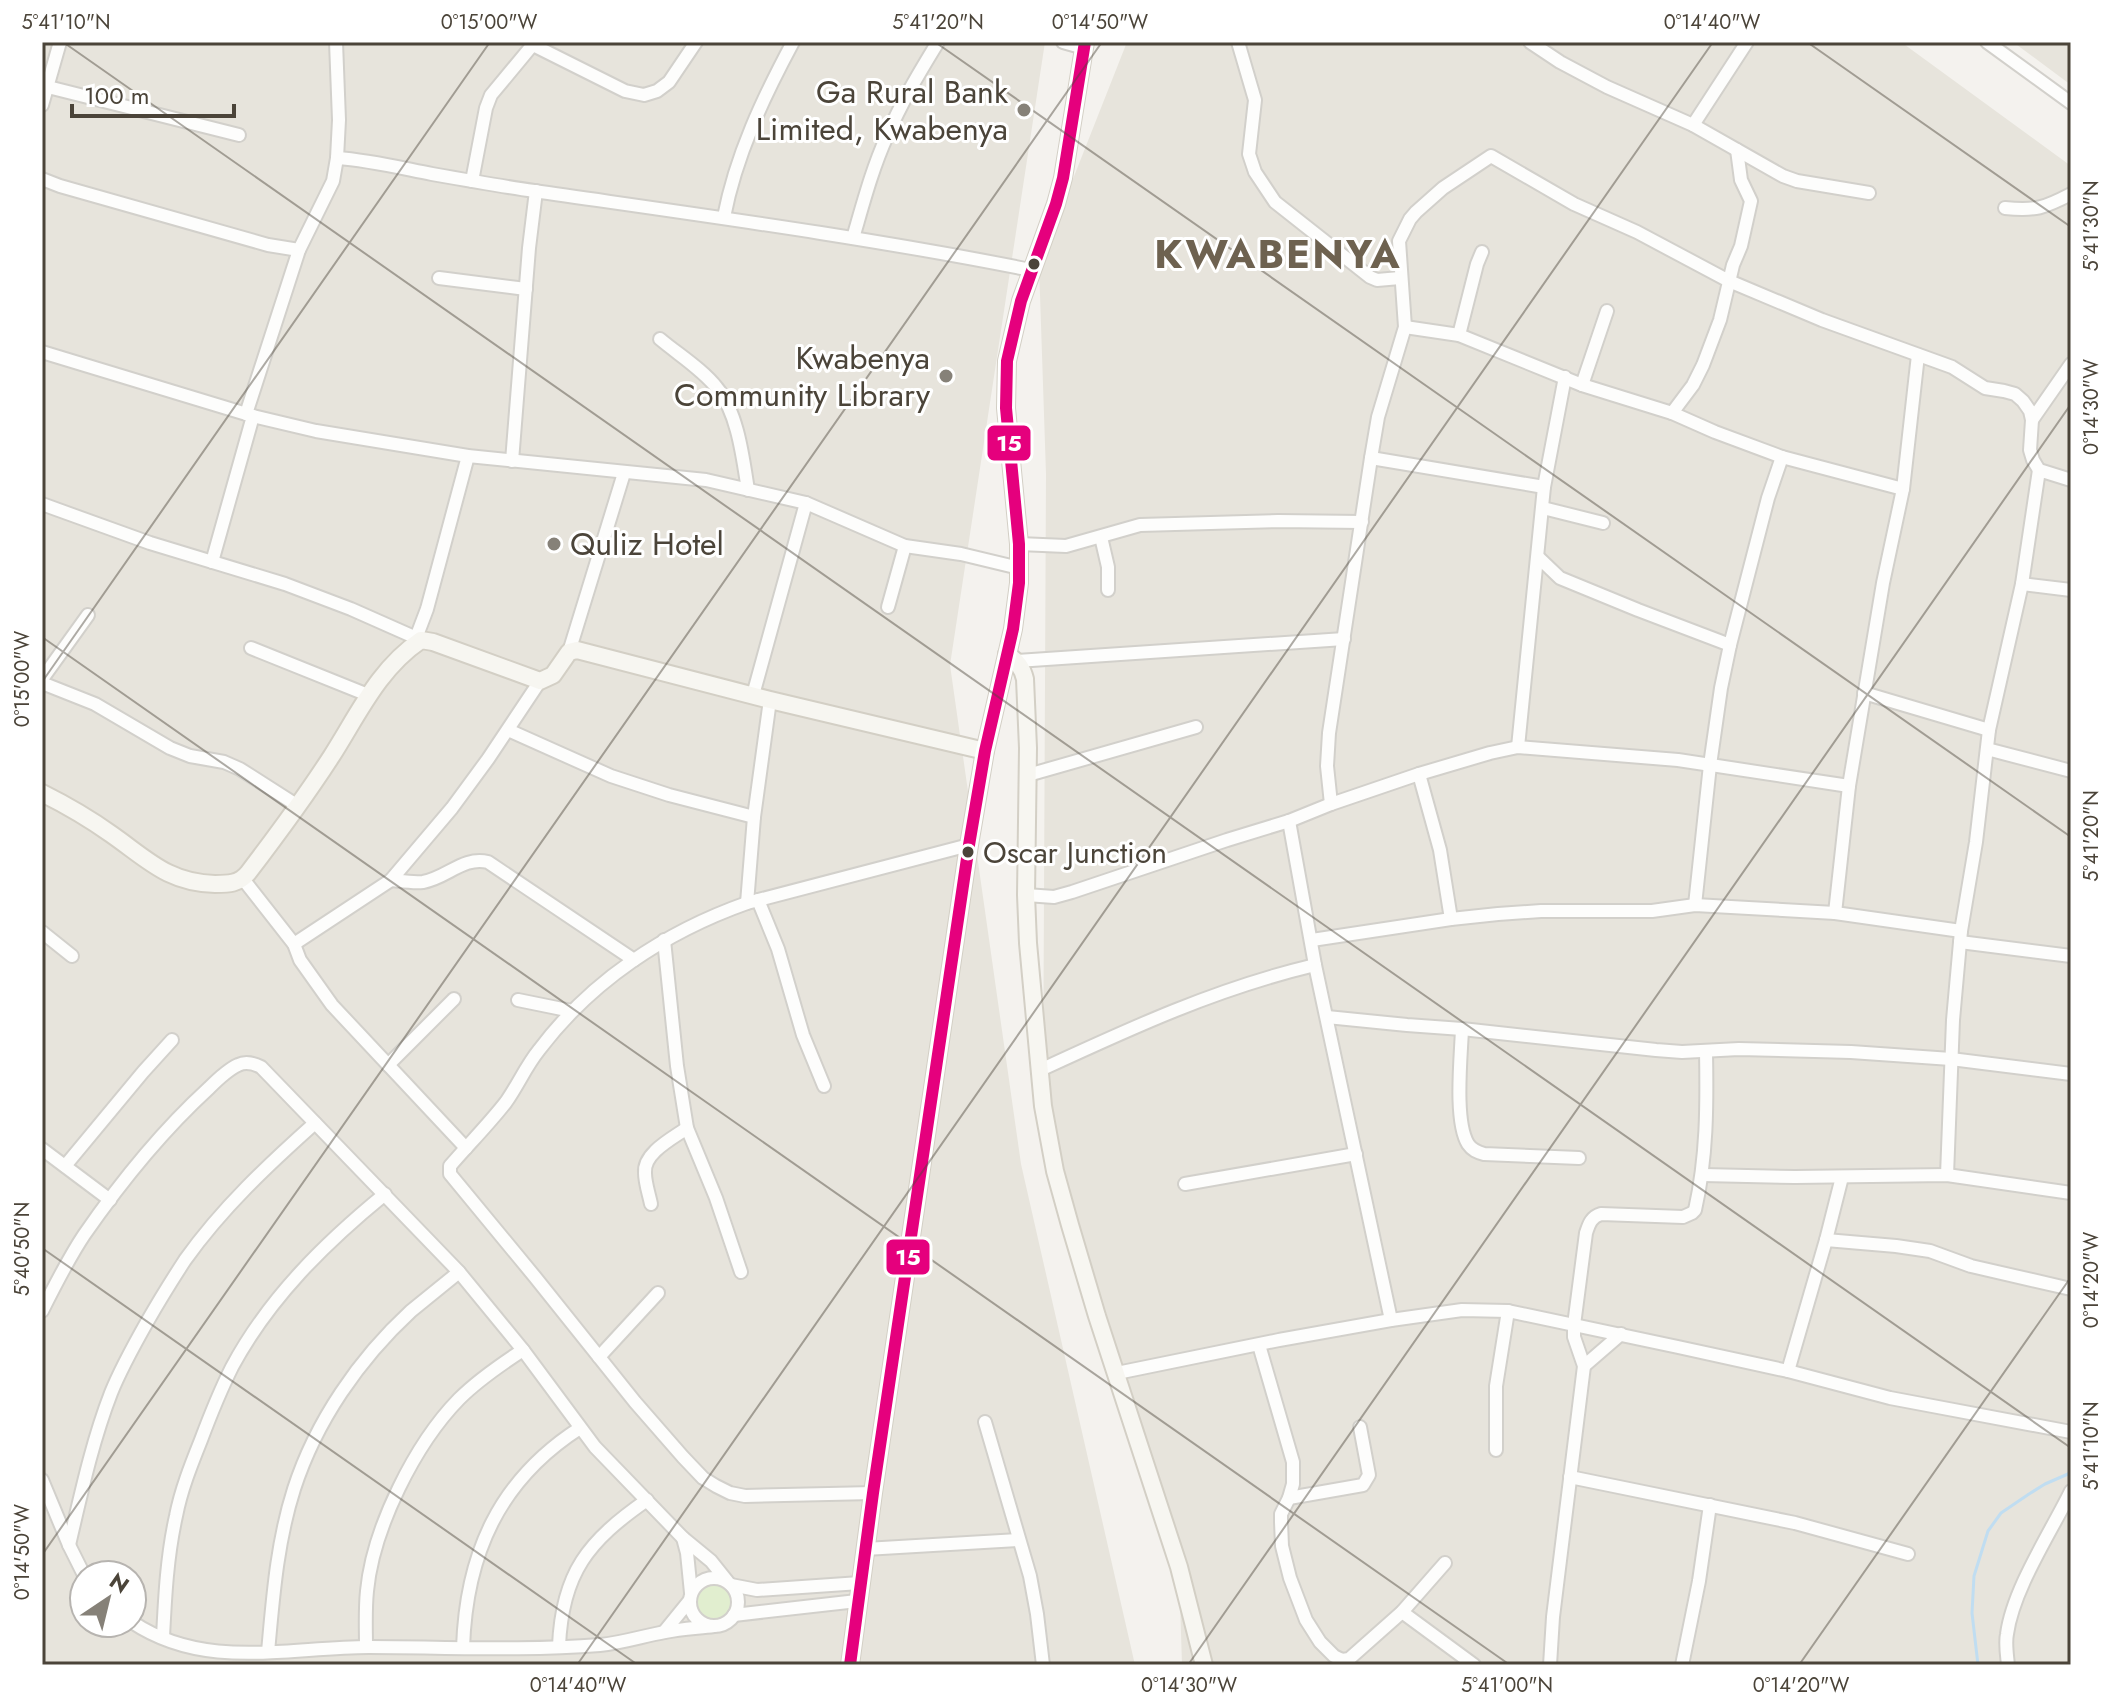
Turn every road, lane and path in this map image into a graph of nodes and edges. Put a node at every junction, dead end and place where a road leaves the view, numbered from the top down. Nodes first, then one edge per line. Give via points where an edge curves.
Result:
1 (60, 42) edge
2 (336, 42) edge
3 (696, 42) edge
4 (793, 42) edge
5 (938, 42) edge
6 (1063, 42) edge
7 (1238, 42) edge
8 (1530, 42) edge
9 (1746, 42) edge
10 (534, 44) edge
11 (1995, 44) edge
12 (1085, 45) edge
13 (48, 87) junction
14 (2071, 103) edge
15 (42, 105) edge
16 (1693, 125) junction
17 (239, 135) dead end
18 (1737, 150) junction
19 (337, 158) junction
20 (42, 179) edge
21 (472, 181) junction
22 (536, 191) junction
23 (1869, 193) dead end
24 (2071, 194) edge
25 (2005, 208) dead end
26 (724, 217) junction
27 (853, 238) junction
28 (299, 250) junction
29 (1482, 252) dead end
30 (1031, 270) junction
31 (439, 278) dead end
32 (1400, 278) junction
33 (1729, 281) junction
34 (526, 289) junction
35 (1607, 311) dead end
36 (1405, 327) junction
37 (1459, 335) junction
38 (660, 339) dead end
39 (42, 352) edge
40 (1918, 355) junction
41 (2071, 364) edge
42 (1565, 377) junction
43 (1582, 385) junction
44 (1672, 413) junction
45 (249, 415) junction
46 (2032, 420) junction
47 (468, 456) junction
48 (1782, 457) junction
49 (1371, 458) junction
50 (512, 461) junction
51 (2039, 470) junction
52 (624, 473) junction
53 (2071, 480) edge
54 (1544, 487) junction
55 (1903, 489) junction
56 (748, 490) junction
57 (806, 503) junction
58 (42, 504) edge
59 (1543, 508) junction
60 (1362, 522) junction
61 (1603, 523) dead end
62 (1101, 537) junction
63 (1019, 544) junction
64 (905, 546) junction
65 (1538, 557) junction
66 (212, 562) junction
67 (1019, 568) junction
68 (1560, 578) junction
69 (2022, 584) junction
70 (1108, 590) dead end
71 (1535, 590) junction
72 (2071, 590) edge
73 (888, 607) dead end
74 (88, 615) dead end
75 (418, 639) junction
76 (1344, 639) junction
77 (1730, 645) junction
78 (251, 648) dead end
79 (569, 652) junction
80 (1012, 658) junction
81 (42, 681) edge
82 (540, 681) junction
83 (1864, 693) junction
84 (368, 695) junction
85 (753, 695) junction
86 (770, 700) junction
87 (1196, 727) dead end
88 (508, 730) junction
89 (1989, 730) junction
90 (1518, 747) junction
91 (1987, 749) junction
92 (985, 751) junction
93 (1710, 765) junction
94 (2071, 771) edge
95 (1419, 774) junction
96 (1028, 775) junction
97 (1849, 786) junction
98 (42, 793) edge
99 (1331, 804) junction
100 (298, 806) junction
101 (754, 817) junction
102 (1289, 821) junction
103 (969, 845) junction
104 (243, 879) junction
105 (391, 880) junction
106 (1026, 895) junction
107 (752, 901) junction
108 (1695, 905) junction
109 (1835, 913) junction
110 (1451, 919) junction
111 (42, 932) edge
112 (1961, 936) junction
113 (664, 940) junction
114 (1312, 940) junction
115 (294, 944) junction
116 (72, 956) dead end
117 (2071, 956) edge
118 (634, 960) junction
119 (1315, 965) junction
120 (454, 999) dead end
121 (518, 1000) dead end
122 (572, 1011) junction
123 (1327, 1017) junction
124 (1462, 1029) junction
125 (172, 1040) dead end
126 (1706, 1051) junction
127 (1951, 1059) junction
128 (388, 1065) junction
129 (1038, 1071) junction
130 (2071, 1074) edge
131 (824, 1086) dead end
132 (315, 1123) junction
133 (687, 1128) junction
134 (466, 1148) junction
135 (42, 1149) edge
136 (1356, 1154) junction
137 (1579, 1158) dead end
138 (65, 1166) junction
139 (1703, 1175) junction
140 (1947, 1175) junction
141 (1842, 1177) junction
142 (1185, 1184) dead end
143 (2071, 1193) edge
144 (385, 1194) junction
145 (110, 1200) junction
146 (651, 1204) dead end
147 (1826, 1240) junction
148 (459, 1272) junction
149 (741, 1272) dead end
150 (2071, 1289) edge
151 (658, 1293) dead end
152 (42, 1311) edge
153 (1508, 1311) junction
154 (1391, 1320) junction
155 (1574, 1325) junction
156 (1621, 1334) junction
157 (1259, 1345) junction
158 (523, 1350) junction
159 (599, 1357) junction
160 (1584, 1366) junction
161 (1788, 1371) junction
162 (1117, 1373) junction
163 (985, 1422) dead end
164 (1360, 1427) dead end
165 (580, 1428) junction
166 (2071, 1432) edge
167 (1496, 1450) dead end
168 (1570, 1477) junction
169 (42, 1480) edge
170 (2071, 1491) edge
171 (873, 1493) junction
172 (1289, 1498) junction
173 (647, 1500) junction
174 (1710, 1505) junction
175 (683, 1538) junction
176 (1019, 1540) junction
177 (69, 1545) junction
178 (865, 1549) junction
179 (1908, 1554) dead end
180 (76, 1559) edge
181 (1445, 1563) dead end
182 (729, 1583) junction
183 (860, 1583) junction
184 (830, 1586) junction
185 (690, 1597) junction
186 (857, 1601) junction
187 (830, 1604) junction
188 (1402, 1612) junction
189 (734, 1615) junction
190 (714, 1626) junction
191 (148, 1630) edge
192 (664, 1632) junction
193 (163, 1637) junction
194 (559, 1646) junction
195 (366, 1647) junction
196 (463, 1648) junction
197 (268, 1652) junction
198 (850, 1665) edge
199 (1043, 1665) edge
200 (1204, 1665) edge
201 (1474, 1665) edge
202 (1550, 1665) edge
203 (1682, 1665) edge
204 (2008, 1665) edge

1 - 13 street
2 - 19 street
3 - 10 street via 669,82 644,95 625,91
4 - 26 street via 753,122
5 - 27 street via 887,136
6 - 12 street
7 - 32 street via 1255,100 1251,163 1267,193 1370,277
8 - 16 street via 1607,87
9 - 16 street
10 - 21 street via 491,95
11 - 14 street
12 - 30 main road via 1063,178
13 - 15 street
13 - 17 street
16 - 18 street
18 - 23 street via 1797,181
18 - 33 street via 1751,206
19 - 21 street
19 - 28 street via 333,181
20 - 28 street
21 - 22 street
22 - 26 street
22 - 34 street
24 - 25 street via 2043,208
26 - 27 street
27 - 30 street
28 - 45 street
29 - 37 street
30 - 63 main road via 1006,374
31 - 34 street
32 - 33 street via 1399,241 1410,219 1443,188 1492,156 1574,204
32 - 36 street
33 - 40 street
33 - 44 street via 1703,365
34 - 50 street
35 - 43 street
36 - 37 street
36 - 49 street
37 - 42 street
38 - 56 street via 727,402
39 - 45 street
40 - 46 street via 1960,370 1985,388 2015,394
40 - 55 street
41 - 46 street
42 - 43 street
42 - 54 street
43 - 44 street
44 - 48 street
45 - 47 street
45 - 66 street
46 - 51 street via 2030,450
47 - 50 street
47 - 75 street
48 - 55 street
48 - 77 street
49 - 54 street
49 - 60 street
50 - 52 street
51 - 53 street
51 - 69 street
52 - 56 street via 706,480
52 - 79 street
54 - 59 street
55 - 83 street
56 - 57 street
57 - 64 street
57 - 85 street
58 - 66 street
59 - 61 street
59 - 65 street
60 - 62 street via 1140,525
60 - 76 street
62 - 63 street via 1066,546
62 - 70 street
63 - 67 main road
64 - 67 street
64 - 73 street
65 - 68 street
65 - 71 street
66 - 75 street via 285,584
67 - 80 main road
68 - 71 street
68 - 77 street
69 - 72 street
69 - 89 street
71 - 90 street
74 - 81 street
75 - 82 main road
75 - 84 main road
76 - 80 street
76 - 99 street via 1329,733
77 - 93 street
78 - 84 street
79 - 82 main road via 553,675
79 - 85 main road via 606,656
80 - 92 main road
80 - 96 main road via 1025,679
81 - 100 street via 95,704 170,748 240,769
82 - 88 street
83 - 89 street
83 - 97 street
84 - 100 main road
85 - 86 main road
86 - 92 main road
86 - 101 street
87 - 96 street
88 - 101 street via 611,776
88 - 105 street
89 - 91 street
90 - 93 street
90 - 95 street
91 - 94 street
91 - 112 street
92 - 103 main road
93 - 97 street
93 - 108 street
95 - 99 street
95 - 110 street via 1440,850
96 - 106 main road
97 - 109 street
98 - 104 main road via 173,877 206,884
99 - 102 street
100 - 104 main road
101 - 107 street
102 - 106 street via 1072,892
102 - 114 street
103 - 107 street
103 - 171 main road
104 - 115 street
105 - 115 street
105 - 118 street via 425,882 470,860 488,862
106 - 129 main road
107 - 113 street
107 - 131 street via 778,949
108 - 109 street
108 - 110 street
109 - 112 street
110 - 114 street
111 - 116 street
112 - 117 street
112 - 127 street
113 - 118 street
113 - 133 street
114 - 119 street
115 - 128 street via 319,988
118 - 122 street
119 - 123 street
119 - 129 street via 1171,1011
120 - 128 street
121 - 122 street
122 - 134 street
123 - 124 street
123 - 136 street
124 - 126 street
124 - 137 street via 1461,1115 1470,1148 1484,1154
125 - 138 street
126 - 127 street
126 - 139 street
127 - 130 street
127 - 140 street
128 - 134 street
129 - 162 main road via 1055,1171
132 - 144 street
132 - 145 street via 261,1067 236,1065 191,1104
132 - 177 street via 231,1204 185,1260 150,1317 105,1409
133 - 146 street via 648,1160 644,1170
133 - 149 street
134 - 159 street via 450,1166 450,1174
135 - 138 street
136 - 142 street
136 - 154 street
138 - 145 street
139 - 141 street
139 - 155 street via 1695,1210 1688,1215 1601,1214 1590,1221
140 - 141 street
140 - 143 street
141 - 147 street
144 - 148 street
144 - 193 street via 286,1288 233,1367 176,1514
145 - 152 street via 83,1236
147 - 150 street via 1930,1251
147 - 161 street
148 - 158 street
148 - 197 street via 368,1357 309,1451 285,1525
151 - 159 street
153 - 154 street via 1462,1310
153 - 155 street
153 - 167 street via 1496,1386
154 - 157 street
155 - 156 street
155 - 160 street
156 - 160 street
156 - 161 street
157 - 162 street
157 - 172 street via 1292,1454
158 - 165 street
158 - 195 street via 457,1402 413,1462 374,1558 367,1590
159 - 171 street via 703,1478 730,1493
160 - 168 street
161 - 166 street via 1890,1398
162 - 200 main road via 1179,1567
163 - 176 street
164 - 172 street via 1369,1475 1363,1485
165 - 173 street
165 - 196 street via 534,1463 489,1525 469,1585
168 - 174 street
168 - 202 street
169 - 177 street
170 - 204 street via 2013,1610 2006,1635
171 - 178 main road
172 - 188 street via 1281,1514 1284,1557 1306,1620 1327,1649 1349,1659
173 - 175 street
173 - 194 street via 611,1527 576,1570 563,1606
174 - 179 street
174 - 203 street
175 - 182 street
175 - 185 street
176 - 178 street
176 - 199 street via 1035,1602
177 - 180 street
178 - 183 main road
181 - 188 street
182 - 184 street via 757,1590
182 - 185 street via 709,1578
182 - 189 street via 738,1600
183 - 184 street
183 - 186 main road
184 - 187 street
185 - 190 street via 699,1621
185 - 192 street
186 - 187 street
186 - 198 main road
187 - 189 street
188 - 201 street
189 - 190 street
190 - 192 street
191 - 193 street
192 - 194 street via 619,1643
193 - 197 street via 216,1653
194 - 196 street
195 - 196 street
195 - 197 street

